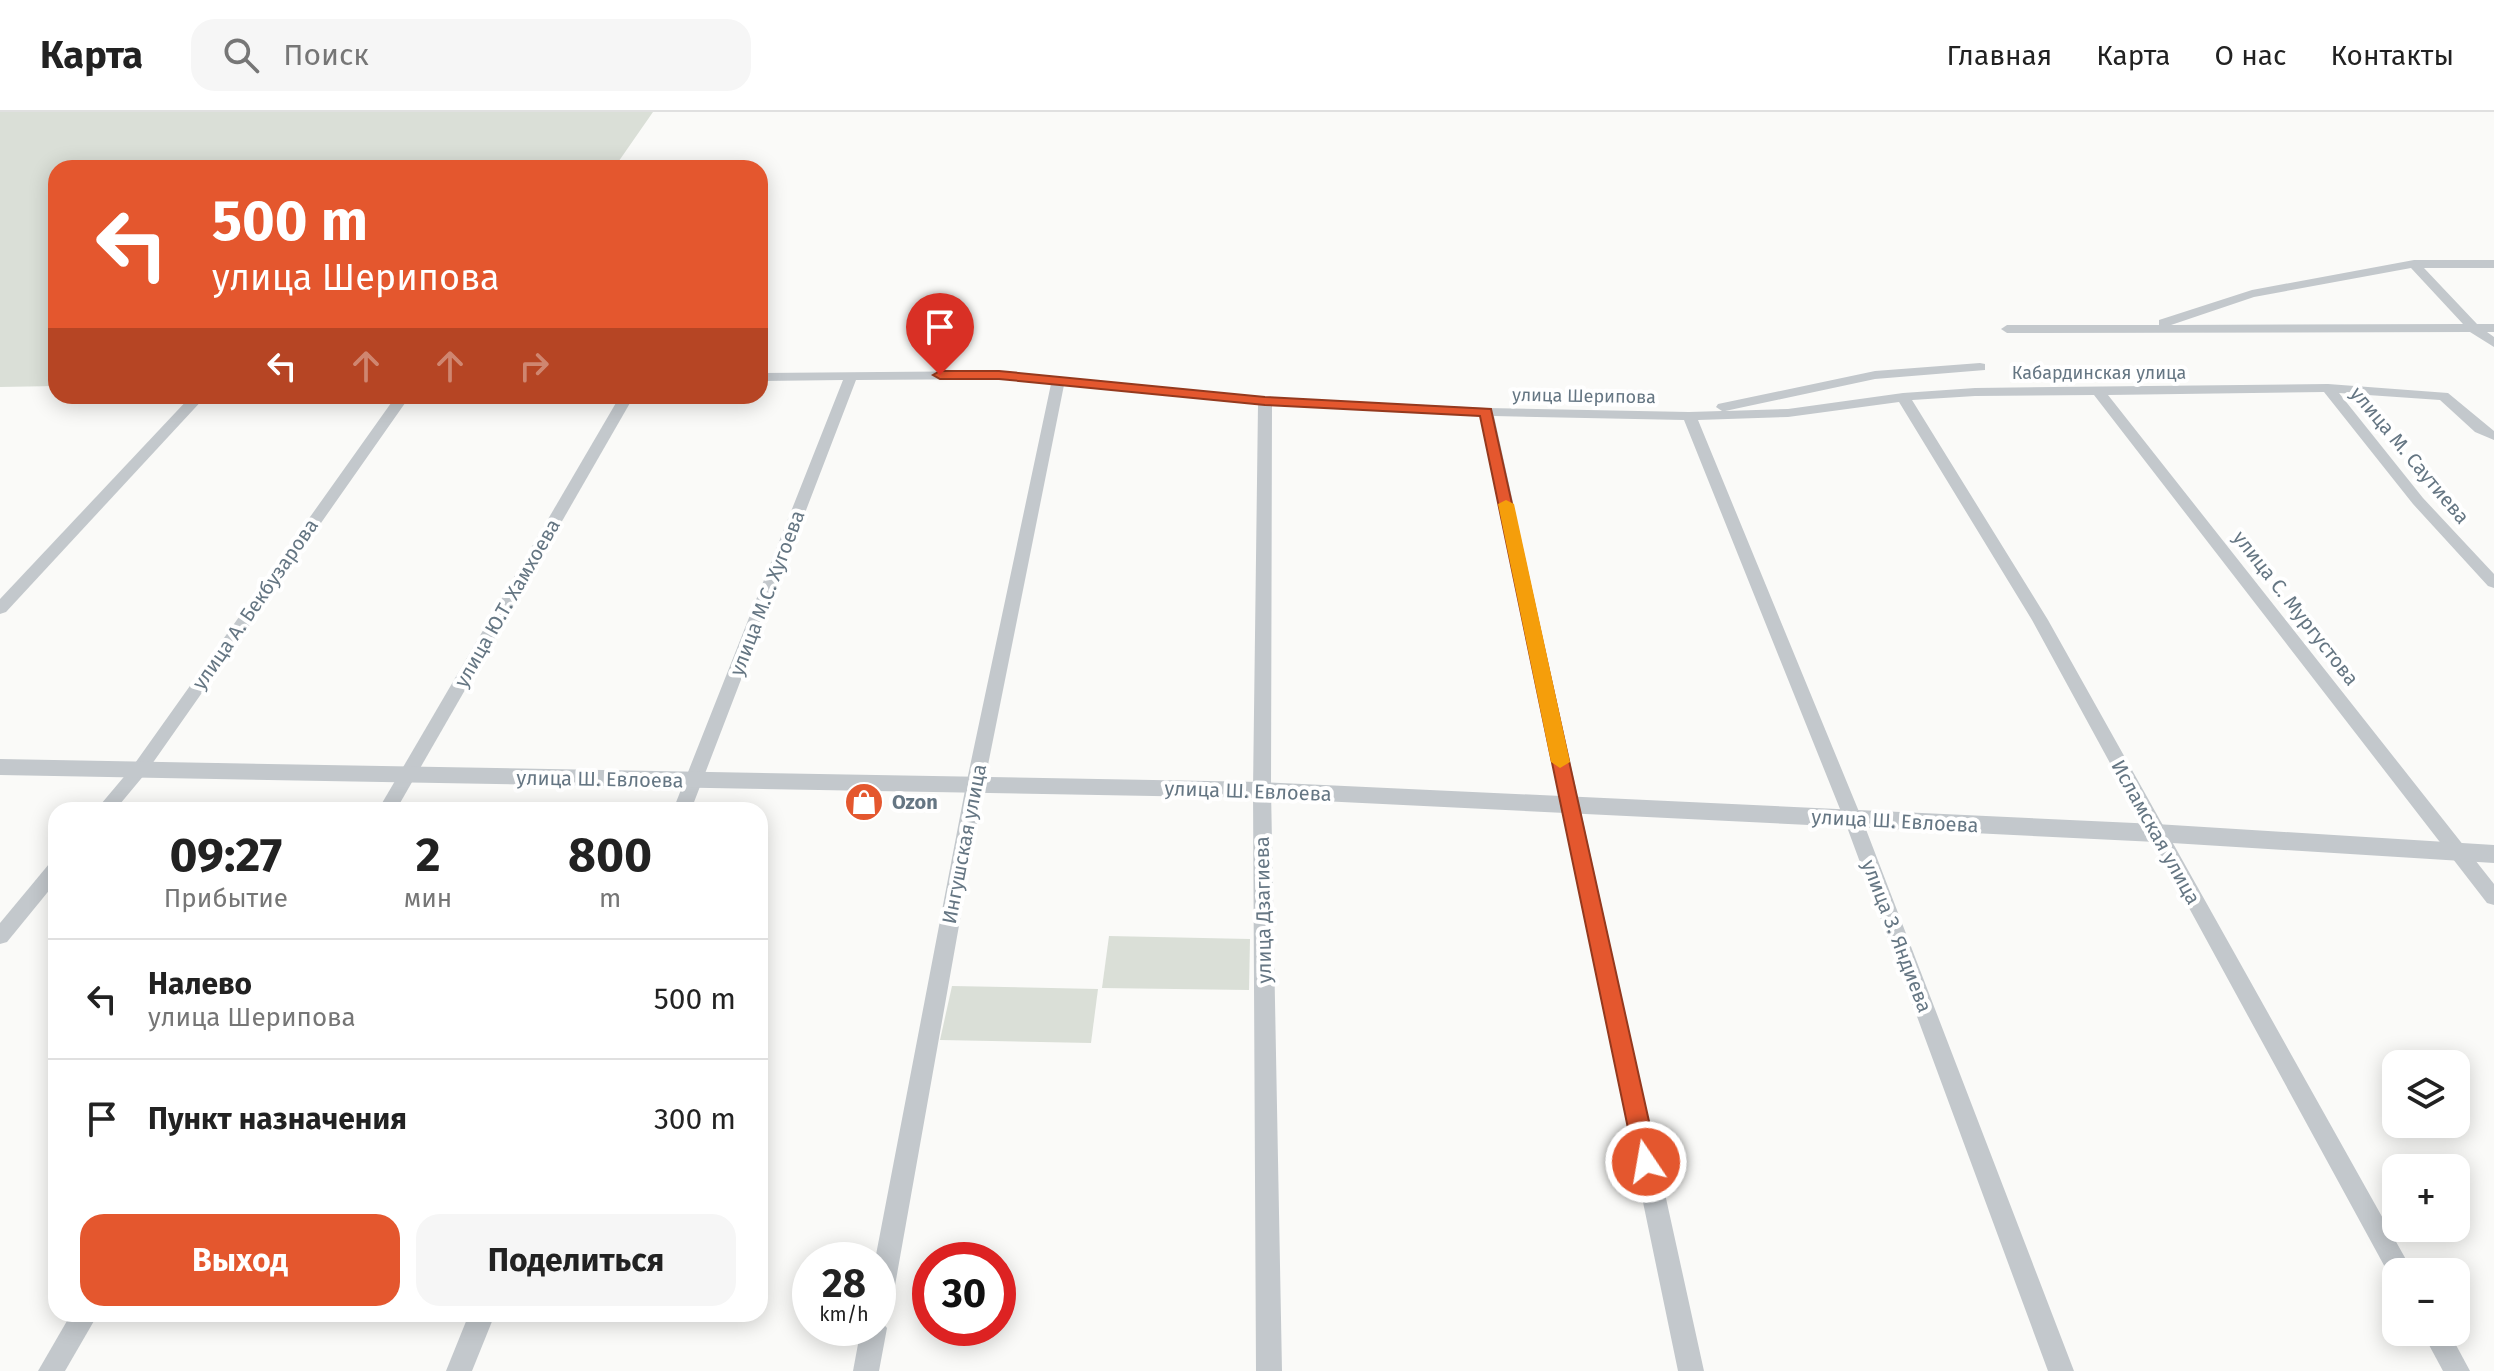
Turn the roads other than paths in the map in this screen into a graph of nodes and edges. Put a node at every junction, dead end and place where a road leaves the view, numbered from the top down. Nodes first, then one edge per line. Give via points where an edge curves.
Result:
1 (2414, 264) junction
2 (2494, 264) edge
3 (2146, 328) junction
4 (2473, 328) junction
5 (2494, 328) edge
6 (2007, 329) dead end
7 (2494, 343) edge
8 (1980, 367) dead end
9 (851, 376) junction
10 (768, 377) edge
11 (1058, 381) junction
12 (2328, 388) junction
13 (2097, 390) junction
14 (1903, 397) junction
15 (1265, 401) junction
16 (192, 404) edge
17 (397, 404) edge
18 (622, 404) edge
19 (1486, 412) junction
20 (1689, 416) junction
21 (2494, 436) edge
22 (2494, 583) edge
23 (0, 609) edge
24 (0, 767) edge
25 (139, 770) junction
26 (409, 774) junction
27 (694, 781) junction
28 (975, 785) junction
29 (1262, 790) junction
30 (112, 802) edge
31 (392, 802) edge
32 (685, 802) edge
33 (1570, 805) junction
34 (1853, 819) junction
35 (2156, 833) junction
36 (2460, 853) junction
37 (2494, 854) edge
38 (48, 879) edge
39 (2494, 898) edge
40 (0, 937) edge
41 (890, 1242) edge
42 (2393, 1258) edge
43 (80, 1322) edge
44 (479, 1322) edge
45 (871, 1346) edge
46 (2443, 1346) edge
47 (51, 1371) edge
48 (459, 1371) edge
49 (866, 1371) edge
50 (1269, 1371) edge
51 (1691, 1371) edge
52 (2061, 1371) edge
53 (2457, 1371) edge

1 - 2 street
1 - 3 street via 2252,294
1 - 4 street
3 - 4 street
3 - 6 street
4 - 5 street
4 - 7 street
8 - 20 street via 1875,375
9 - 10 street, улица Шерипова
9 - 11 street, улица Шерипова via 999,375
9 - 27 street, улица М.С. Хугоева
11 - 15 street, улица Шерипова
11 - 28 street, Ингушская улица
12 - 13 street, Кабардинская улица
12 - 21 street, Кабардинская улица via 2443,396
12 - 22 street, улица М. Саутиева via 2418,501
13 - 14 street, Кабардинская улица
13 - 36 street, улица С. Мургустова
14 - 20 street, Кабардинская улица via 1788,413
14 - 35 street, Исламская улица via 2040,620
15 - 19 street, улица Шерипова
15 - 29 street, улица Дзагиева
16 - 23 street
17 - 25 street, улица А. Бекбузарова
18 - 26 street, улица Ю.Т. Хамхоева
19 - 20 street, улица Шерипова
19 - 33 street
20 - 34 street, улица З. Яндиева
24 - 25 street, улица Ш. Евлоева
25 - 26 street, улица Ш. Евлоева
25 - 30 street, улица А. Бекбузарова
26 - 27 street, улица Ш. Евлоева
26 - 31 street, улица Ю.Т. Хамхоева
27 - 28 street, улица Ш. Евлоева
27 - 32 street, улица М.С. Хугоева
28 - 29 street, улица Ш. Евлоева
28 - 41 street, Ингушская улица
29 - 33 street, улица Ш. Евлоева
29 - 50 street, улица Дзагиева
33 - 34 street, улица Ш. Евлоева
33 - 51 street
34 - 35 street, улица Ш. Евлоева
34 - 52 street, улица З. Яндиева
35 - 36 street, улица Ш. Евлоева
35 - 42 street, Исламская улица
36 - 37 street, улица Ш. Евлоева
36 - 39 street, улица С. Мургустова
38 - 40 street
43 - 47 street
44 - 48 street
45 - 49 street
46 - 53 street

